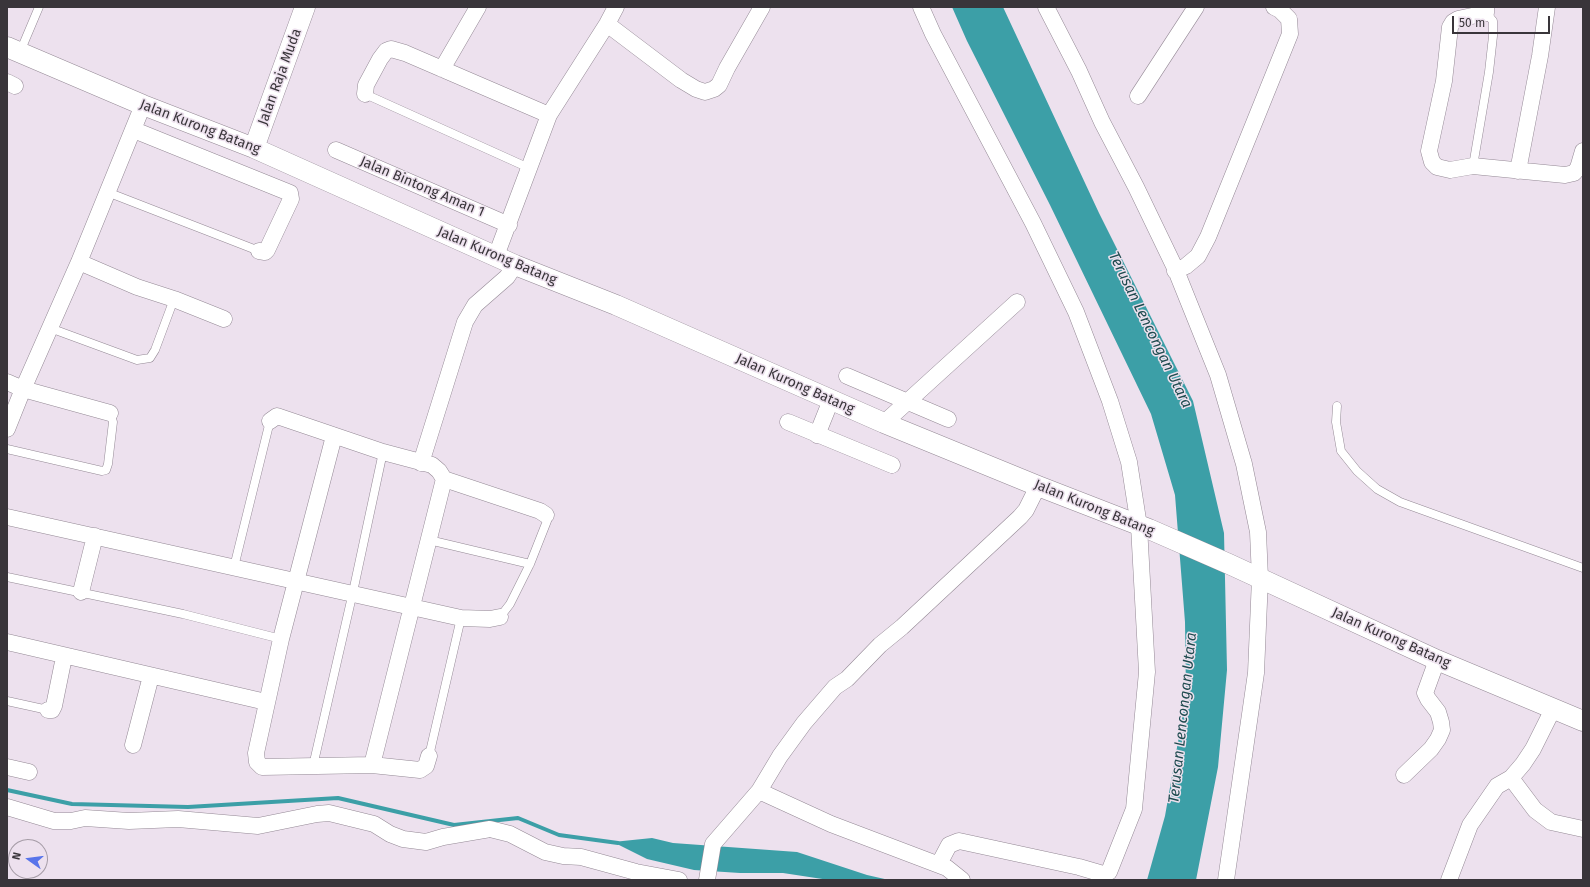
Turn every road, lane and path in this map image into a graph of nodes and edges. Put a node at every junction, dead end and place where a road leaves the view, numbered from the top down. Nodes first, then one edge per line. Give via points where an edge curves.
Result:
1 (39, 7) edge
2 (305, 7) edge
3 (478, 7) edge
4 (616, 7) edge
5 (762, 7) edge
6 (922, 7) edge
7 (1046, 7) edge
8 (1196, 7) edge
9 (1274, 7) edge
10 (1547, 7) edge
11 (1486, 10) edge
12 (607, 24) junction
13 (13, 50) edge
14 (442, 70) junction
15 (365, 94) joint
16 (1138, 96) dead end
17 (143, 105) junction
18 (549, 115) junction
19 (134, 130) junction
20 (254, 148) junction
21 (336, 150) dead end
22 (1583, 151) edge
23 (1473, 166) junction
24 (529, 168) junction
25 (1580, 169) edge
26 (1518, 171) junction
27 (107, 192) junction
28 (509, 225) junction
29 (259, 251) joint
30 (496, 256) junction
31 (79, 262) junction
32 (516, 265) junction
33 (1175, 271) junction
34 (174, 299) junction
35 (1017, 302) dead end
36 (224, 319) dead end
37 (50, 328) junction
38 (847, 376) dead end
39 (7, 382) edge
40 (23, 389) junction
41 (831, 400) junction
42 (908, 402) junction
43 (1337, 406) dead end
44 (110, 414) joint
45 (948, 419) dead end
46 (270, 420) joint
47 (788, 422) dead end
48 (884, 423) junction
49 (7, 429) edge
50 (817, 435) junction
51 (334, 436) junction
52 (7, 449) edge
53 (383, 452) junction
54 (421, 463) junction
55 (892, 465) dead end
56 (444, 479) junction
57 (1038, 486) junction
58 (546, 516) joint
59 (7, 517) edge
60 (1144, 528) junction
61 (95, 536) junction
62 (430, 540) junction
63 (530, 564) junction
64 (234, 567) junction
65 (1583, 568) edge
66 (7, 577) edge
67 (1260, 578) junction
68 (296, 580) junction
69 (81, 592) junction
70 (353, 592) junction
71 (411, 606) junction
72 (500, 617) joint
73 (461, 618) junction
74 (281, 639) junction
75 (7, 642) edge
76 (64, 657) junction
77 (1437, 660) junction
78 (151, 676) junction
79 (7, 701) edge
80 (266, 702) junction
81 (1553, 709) junction
82 (48, 710) joint
83 (1583, 721) edge
84 (133, 745) dead end
85 (429, 756) joint
86 (372, 765) junction
87 (313, 766) junction
88 (7, 767) edge
89 (29, 772) dead end
90 (1404, 775) dead end
91 (1512, 778) junction
92 (759, 791) junction
93 (7, 807) edge
94 (1583, 829) edge
95 (939, 864) junction
96 (708, 878) edge
97 (679, 880) edge
98 (962, 880) edge
99 (1226, 880) edge
100 (1449, 880) edge

1 - 13 lane
2 - 20 street, Jalan Raja Muda
3 - 14 street
4 - 12 street
5 - 12 street via 719,85 705,92 681,80
6 - 60 street via 1076,312 1110,401 1129,462
7 - 33 street
8 - 16 street
9 - 33 street via 1289,19 1290,34 1208,237 1198,256
10 - 26 street
11 - 23 lane via 1493,21 1493,36
11 - 23 street via 1458,19 1450,27 1442,88 1429,150 1432,162 1437,167 1450,170
12 - 18 street
13 - 17 street, Jalan Kurong Batang
14 - 15 street via 391,49 380,59 366,85
14 - 18 street
15 - 24 lane
17 - 19 street
17 - 20 street, Jalan Kurong Batang
18 - 24 street
19 - 27 street
19 - 29 street via 290,193 291,199 267,250
20 - 30 street, Jalan Kurong Batang
21 - 28 street, Jalan Bintong Aman 1
22 - 25 street
23 - 26 street
24 - 28 street
25 - 26 street via 1565,175
27 - 29 lane
27 - 31 street
28 - 30 street
30 - 32 street, Jalan Kurong Batang
31 - 34 street via 137,287
31 - 37 street
32 - 41 street, Jalan Kurong Batang via 622,308
32 - 54 street via 503,281 475,305 465,322
33 - 67 street via 1218,375 1244,464 1258,532
34 - 36 street
34 - 37 lane via 156,350 150,358 137,360
35 - 42 street
37 - 40 street
38 - 42 street
39 - 40 street
40 - 44 street
40 - 49 street
41 - 48 street, Jalan Kurong Batang
41 - 50 street
42 - 45 street
42 - 48 street
43 - 65 lane via 1336,422 1341,451 1357,471 1377,489 1400,502
44 - 52 lane via 114,422 106,470
46 - 51 street via 277,416
46 - 64 lane
47 - 50 street
48 - 57 street, Jalan Kurong Batang
50 - 55 street
51 - 53 street
51 - 68 street
53 - 54 street
53 - 70 lane
54 - 56 street via 432,465
56 - 58 street via 540,511
56 - 62 street
57 - 60 street, Jalan Kurong Batang
57 - 92 street via 1020,517 835,688 804,723
58 - 63 lane via 547,521
59 - 61 street
60 - 67 street, Jalan Kurong Batang
60 - 95 street via 1147,672 1134,809 1111,870 1103,874 959,841 949,845
61 - 64 street
61 - 69 street
62 - 63 lane
62 - 71 street
63 - 72 lane via 510,604
64 - 68 street
66 - 69 lane
67 - 77 street, Jalan Kurong Batang
67 - 99 street via 1256,673
68 - 70 street
68 - 74 street
69 - 74 lane
70 - 71 street
70 - 87 lane
71 - 73 street
71 - 86 street
72 - 73 street
73 - 85 lane
74 - 80 street
75 - 76 street
76 - 78 street
76 - 82 street via 54,706 52,710
77 - 81 street, Jalan Kurong Batang
77 - 90 street via 1425,693 1438,712 1442,730 1431,749
78 - 80 street
78 - 84 street
79 - 82 lane
80 - 87 street via 256,762 262,767
81 - 83 street, Jalan Kurong Batang
81 - 91 street via 1533,749
85 - 86 street via 426,766 420,770
86 - 87 street
88 - 89 street
91 - 94 street via 1535,810 1551,822
91 - 100 street via 1498,786 1470,825
92 - 95 street via 831,824
92 - 96 street via 713,844
93 - 97 street via 54,821 71,822 85,818 128,821 178,819 258,826 329,813 374,824 403,839 426,842 443,836 490,829 510,834 546,852 581,857 636,872
95 - 98 street

